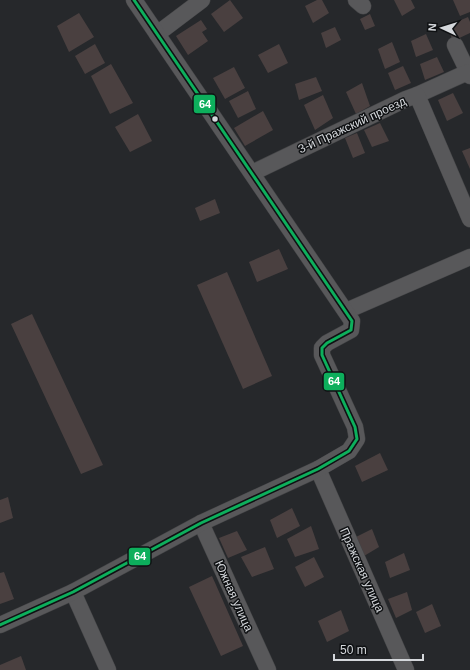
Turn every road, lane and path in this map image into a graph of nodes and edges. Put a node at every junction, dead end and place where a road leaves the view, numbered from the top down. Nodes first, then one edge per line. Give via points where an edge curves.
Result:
1 (134, 0) edge
2 (202, 0) edge
3 (157, 34) junction
4 (455, 45) dead end
5 (469, 74) edge
6 (417, 95) junction
7 (252, 173) junction
8 (470, 219) edge
9 (470, 257) edge
10 (346, 311) junction
11 (318, 469) junction
12 (201, 523) junction
13 (73, 592) junction
14 (0, 625) edge
15 (108, 670) edge
16 (268, 670) edge
17 (406, 670) edge

1 - 3 street
2 - 3 street
3 - 7 street
4 - 5 street
5 - 6 street
6 - 7 street, 3-й Пражский проезд
6 - 8 street, 3-й Пражский проезд
7 - 10 street
9 - 10 street
10 - 11 street via 352,321 351,330 327,343 322,348 322,355 355,427 357,439 349,451
11 - 12 street
11 - 17 street, Пражская улица
12 - 13 street
12 - 16 street, Южная улица
13 - 14 street
13 - 15 street

